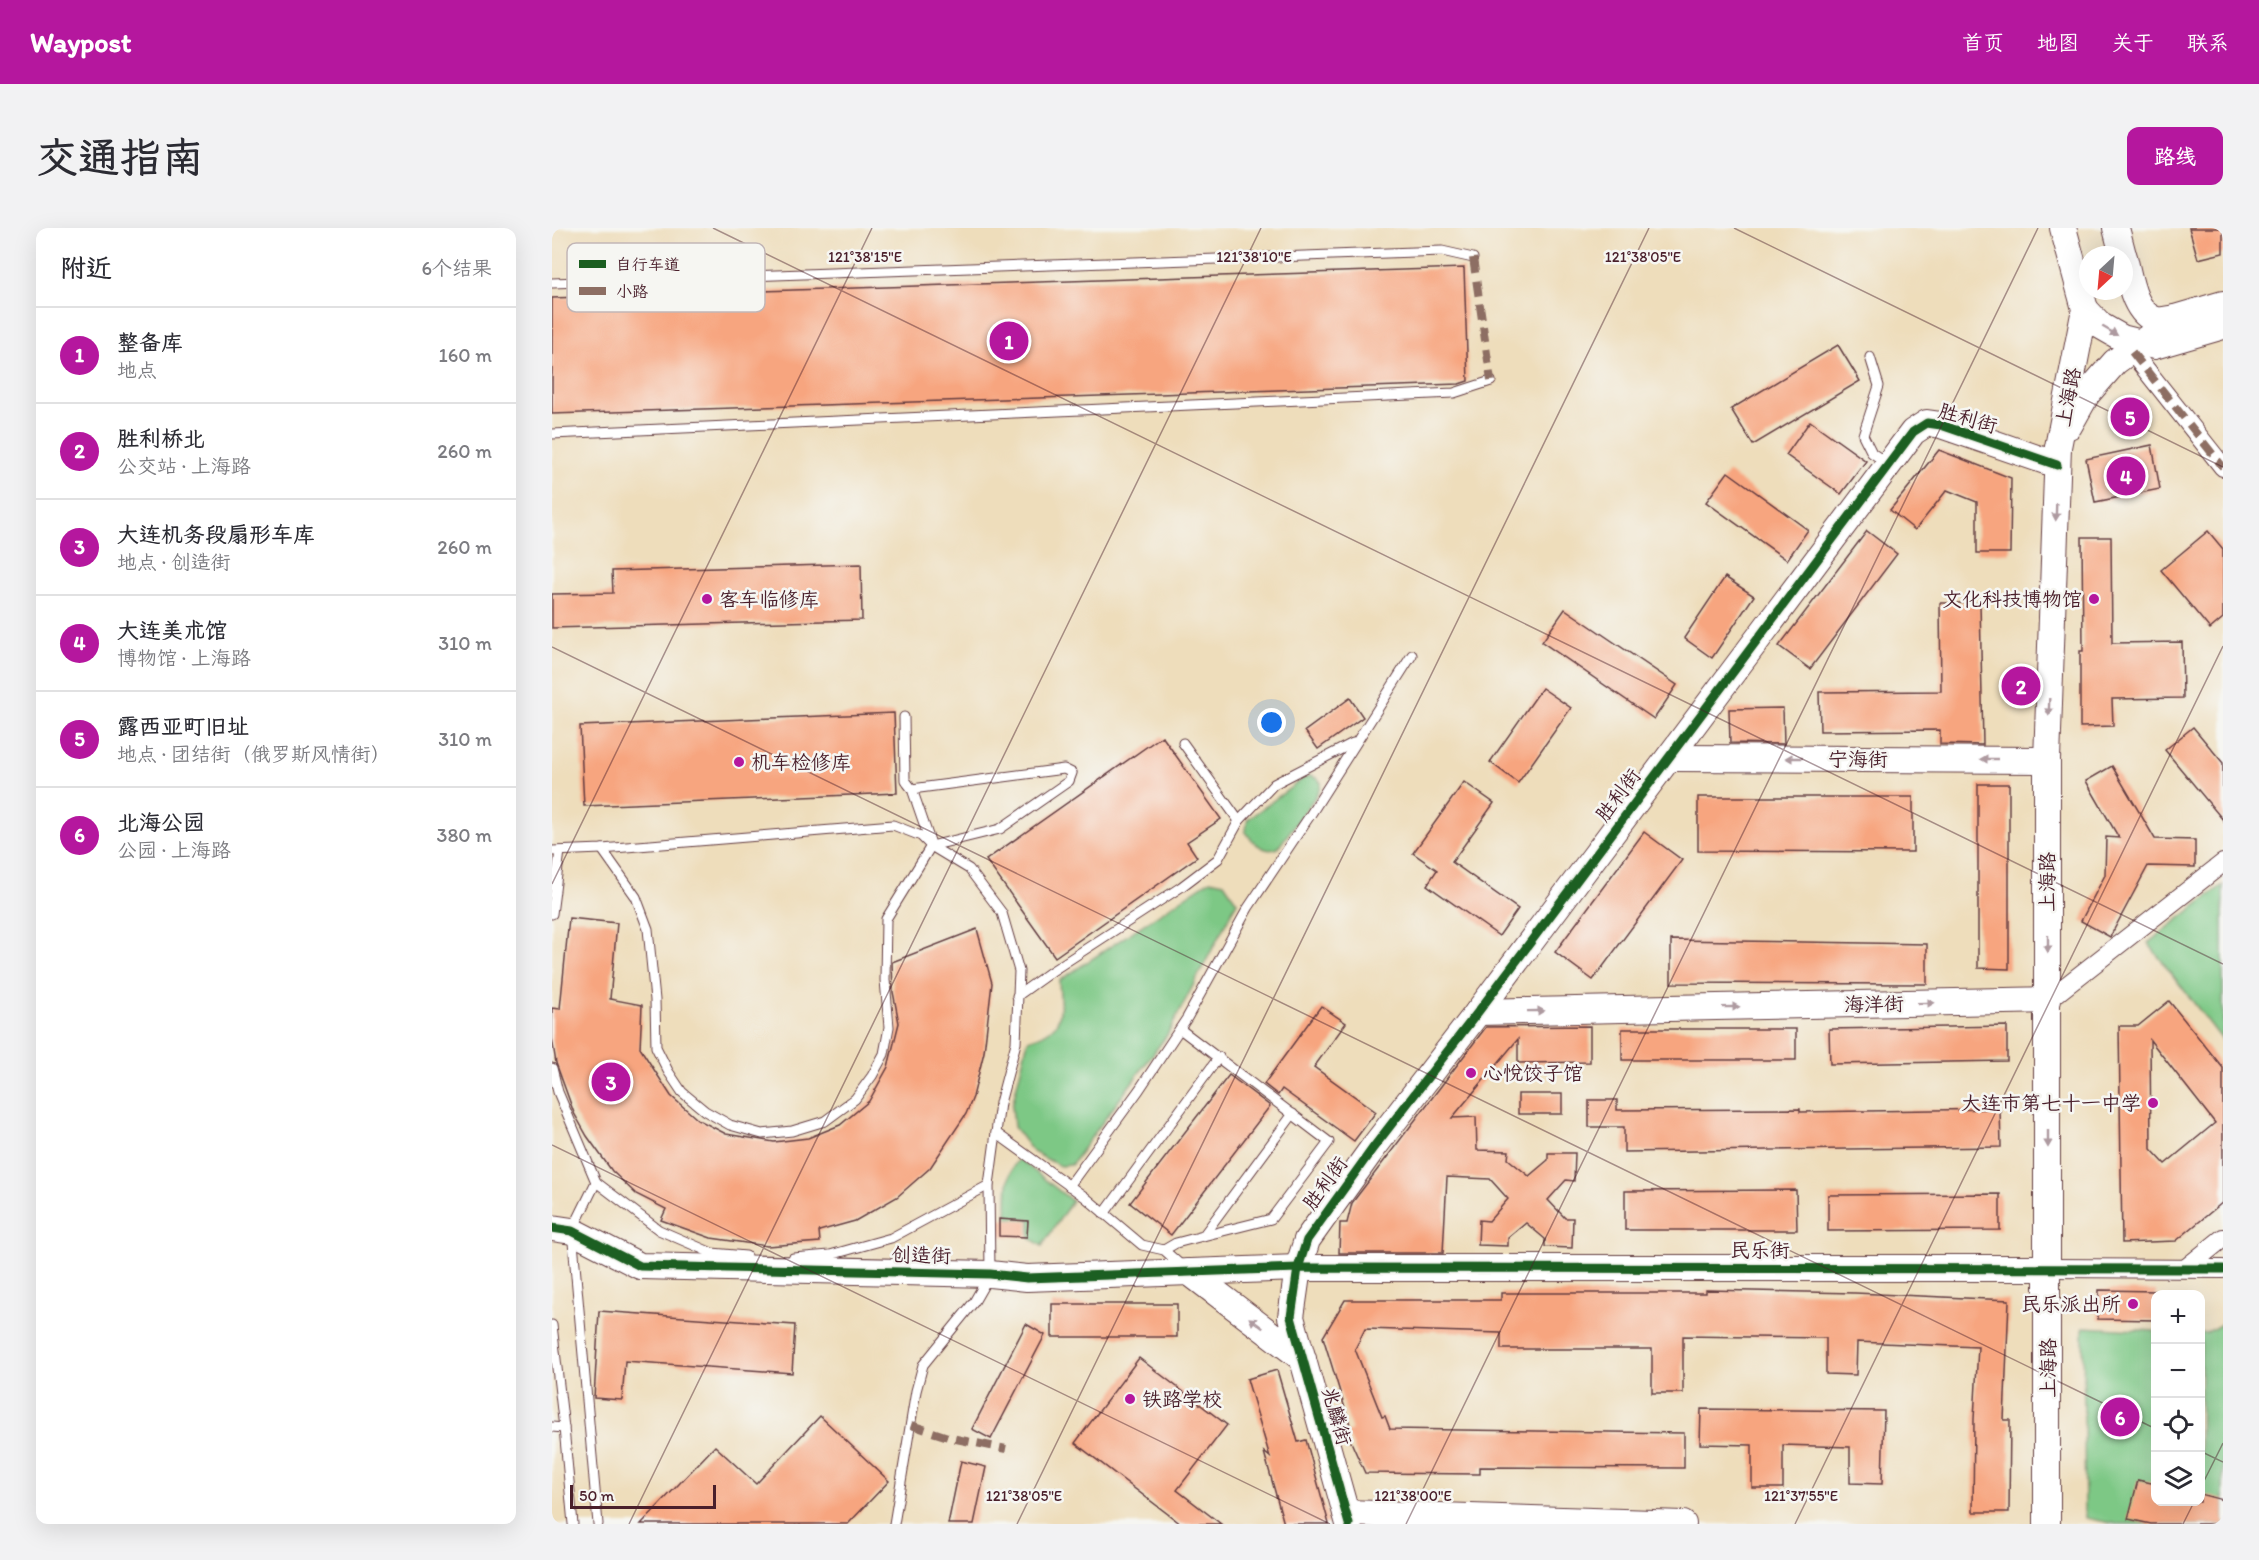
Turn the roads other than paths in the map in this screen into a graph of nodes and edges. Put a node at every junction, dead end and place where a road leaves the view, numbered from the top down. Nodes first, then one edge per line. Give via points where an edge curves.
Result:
1 (2063, 228) edge
2 (2116, 228) edge
3 (2121, 246) edge
4 (1473, 258) dead end
5 (765, 275) edge
6 (567, 282) edge
7 (552, 283) edge
8 (2133, 290) edge
9 (2223, 304) edge
10 (2085, 309) junction
11 (2175, 318) junction
12 (2223, 326) edge
13 (2136, 348) junction
14 (1870, 357) dead end
15 (1491, 381) dead end
16 (552, 434) edge
17 (2058, 456) junction
18 (1888, 464) junction
19 (2223, 467) edge
20 (1412, 655) dead end
21 (904, 717) dead end
22 (1356, 742) junction
23 (1183, 743) dead end
24 (1669, 758) junction
25 (2047, 760) junction
26 (912, 789) junction
27 (1239, 821) junction
28 (931, 846) junction
29 (602, 849) junction
30 (556, 851) edge
31 (2223, 862) edge
32 (552, 914) edge
33 (1017, 996) junction
34 (2048, 1000) junction
35 (1478, 1012) junction
36 (1180, 1029) junction
37 (1219, 1057) junction
38 (552, 1068) edge
39 (1293, 1114) junction
40 (996, 1133) junction
41 (596, 1182) junction
42 (989, 1185) junction
43 (1068, 1186) junction
44 (1104, 1214) junction
45 (562, 1230) edge
46 (1203, 1236) junction
47 (2223, 1238) edge
48 (1164, 1250) junction
49 (754, 1257) dead end
50 (786, 1258) dead end
51 (1298, 1268) junction
52 (2048, 1268) junction
53 (2186, 1268) junction
54 (2223, 1269) edge
55 (1189, 1272) junction
56 (990, 1274) junction
57 (1291, 1317) joint
58 (552, 1324) edge
59 (1303, 1359) junction
60 (552, 1427) edge
61 (564, 1428) junction
62 (1347, 1518) edge
63 (573, 1524) edge
64 (598, 1524) edge
65 (894, 1524) edge
66 (1683, 1524) edge
67 (2047, 1524) edge

1 - 10 street
2 - 3 street
4 - 5 lane via 1442,251
6 - 7 lane
8 - 11 street via 2147,315 2157,320
9 - 11 street
10 -> 13 street via 2101,326
10 - 17 street, 上海路
11 - 13 street
12 - 13 street
13 - 17 street via 2115,362 2087,394
13 - 19 street
14 - 18 lane via 1879,386 1863,435 1872,453
15 - 16 lane via 1454,393
17 - 18 street, 胜利街 via 1927,423 1913,432
17 -> 25 street, 上海路
18 - 24 street, 胜利街
20 - 22 lane
21 - 26 lane via 905,780
22 - 27 lane via 1274,784
22 - 36 lane via 1248,908
23 - 27 lane
25 -> 24 street, 宁海街
24 - 35 street, 胜利街
25 -> 34 street, 上海路
26 - 28 lane
26 - 28 lane via 1054,770 1071,773 1069,781 1000,829
27 - 33 lane via 1218,859
28 - 29 lane via 921,836 893,825
28 - 29 lane via 886,919 889,1027 884,1054 872,1076 855,1099 825,1121 792,1131 762,1134 730,1125 705,1111 682,1092 668,1071 656,1047 648,929 636,897
28 - 33 lane via 969,869 1002,913 1018,971
29 - 30 lane
30 - 32 lane
31 - 34 street
33 - 40 lane via 1016,1043
35 -> 34 street, 海洋街
34 -> 52 street, 上海路
35 - 51 street, 胜利街 via 1314,1230
36 - 37 lane
36 - 43 lane
37 - 39 lane
37 - 44 lane
38 - 41 lane via 558,1092
39 - 46 lane
39 - 46 lane via 1329,1142 1271,1219
40 - 42 lane
40 - 43 lane
41 - 45 lane
41 - 49 lane via 659,1230 712,1254
42 - 50 lane via 891,1238 830,1255
42 - 56 lane
43 - 44 lane
44 - 48 lane via 1142,1245
45 - 56 street, 创造街 via 640,1266
45 - 64 lane
46 - 48 lane
47 - 53 street
48 - 55 lane
51 - 52 street, 民乐街
51 - 55 street, 创造街
51 - 57 street, 胜利街
52 - 53 street, 民乐街
52 - 67 street, 上海路
53 - 54 street, 民乐街
55 - 56 street, 创造街 via 1027,1278
59 -> 55 street
56 - 65 lane via 974,1302 923,1365
57 - 59 street, 兆麟街
58 - 61 lane
59 - 62 street, 兆麟街
60 - 61 lane
61 - 63 lane
62 - 66 street

